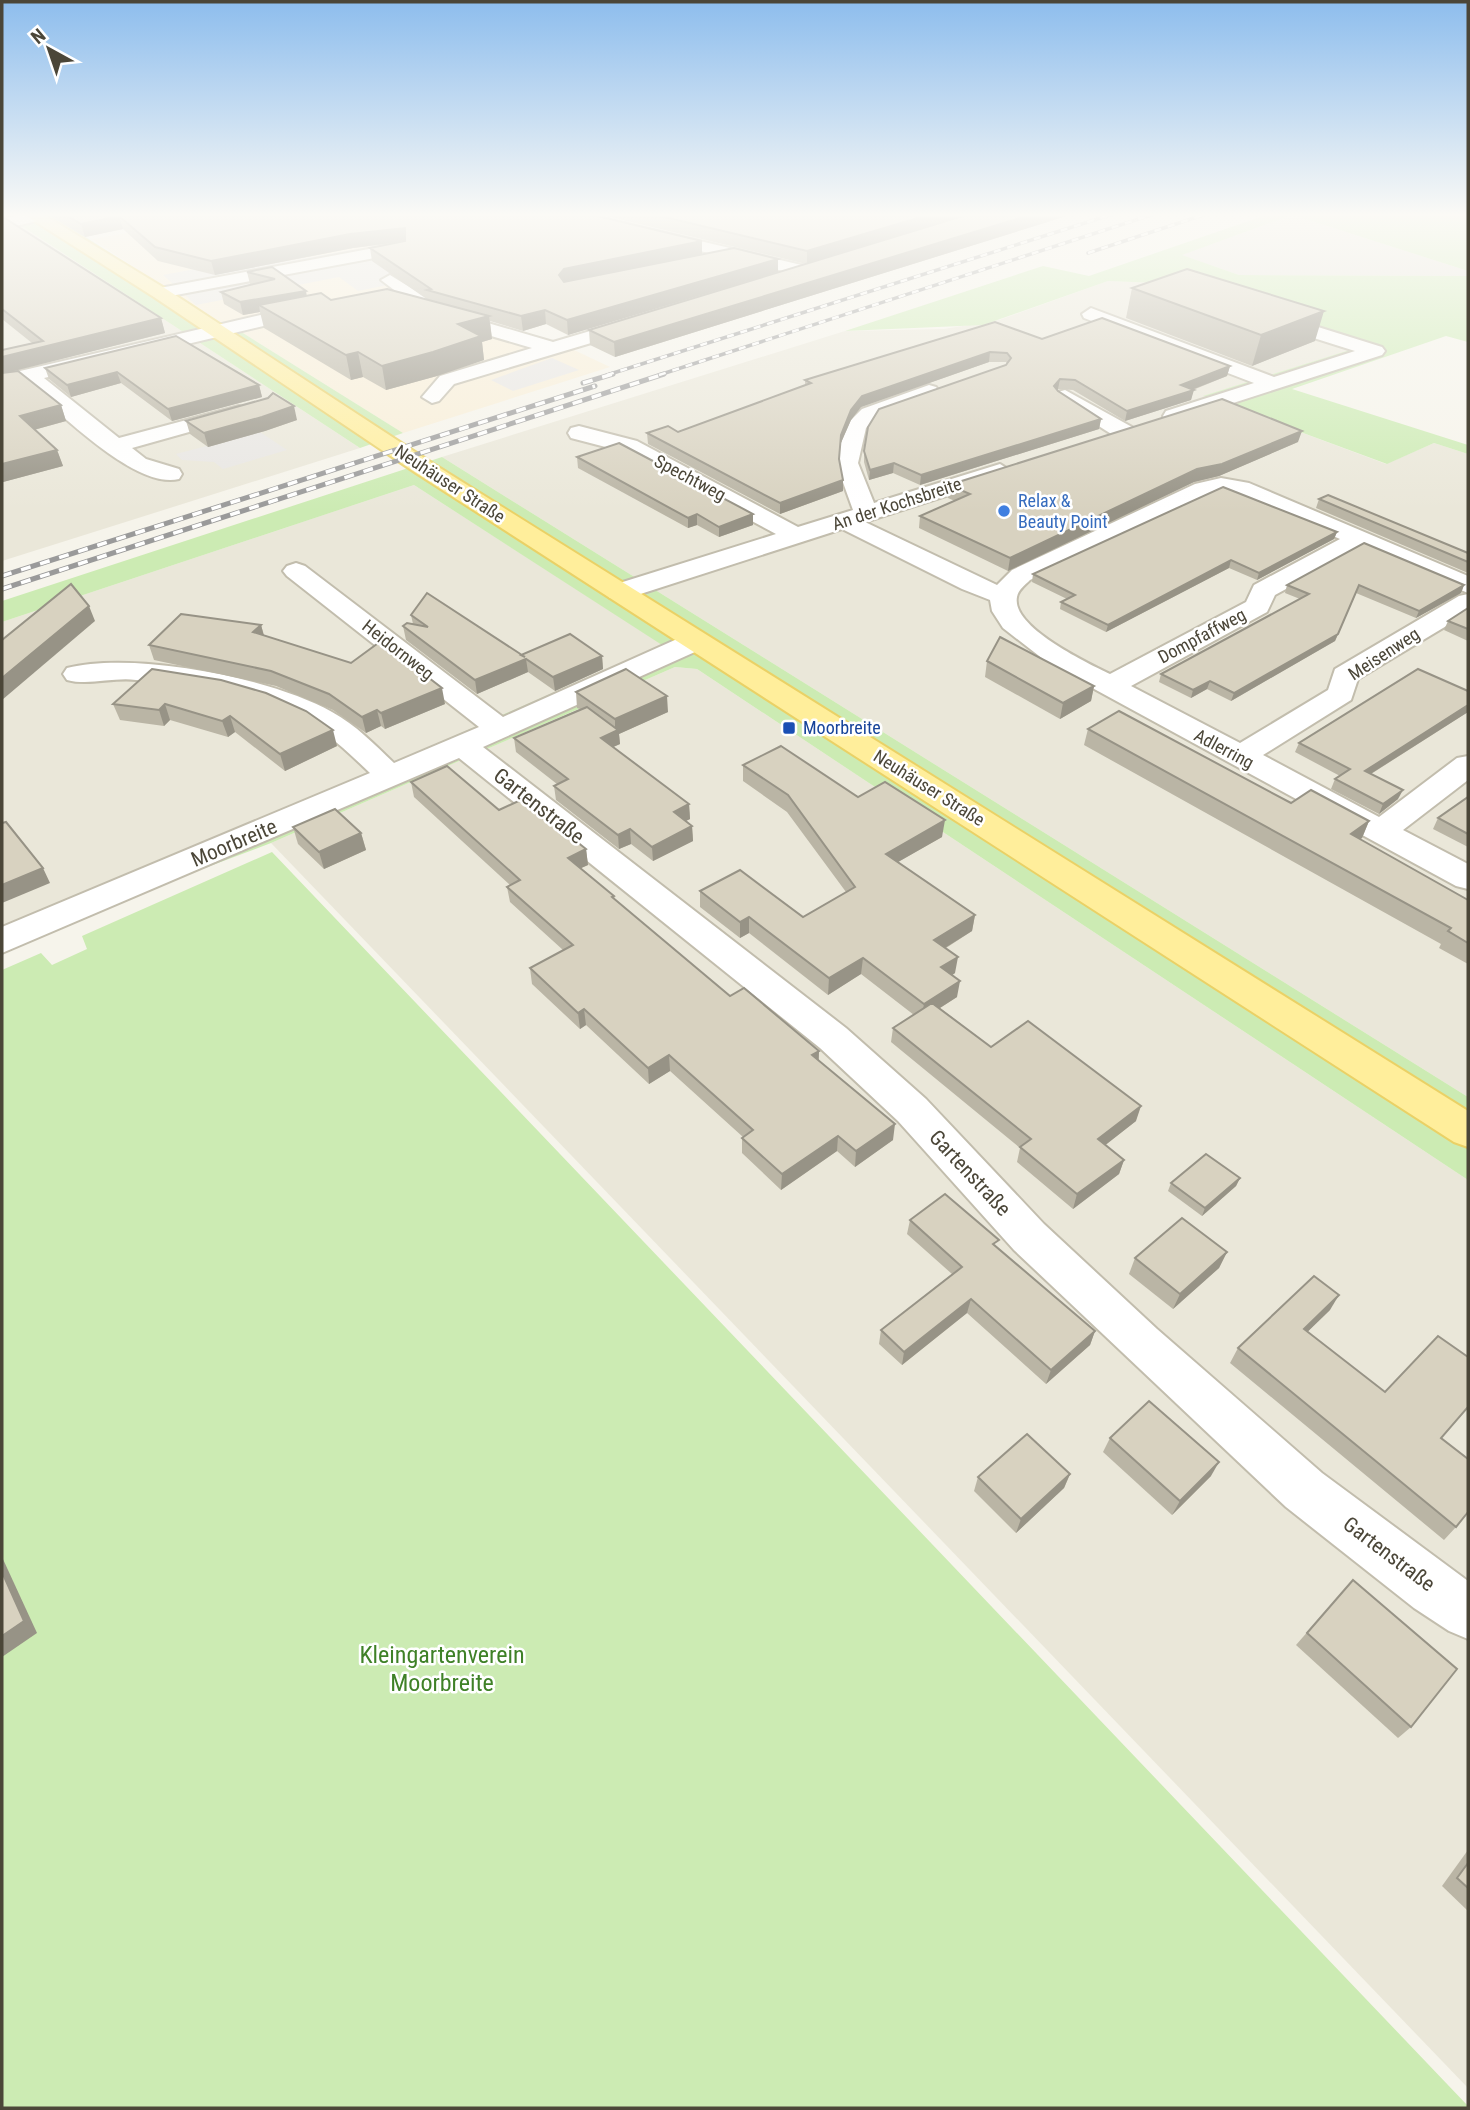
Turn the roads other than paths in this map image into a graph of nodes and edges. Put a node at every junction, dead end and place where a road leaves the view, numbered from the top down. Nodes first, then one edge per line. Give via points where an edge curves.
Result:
1 (190, 313) edge
2 (292, 313) edge
3 (433, 313) edge
4 (1256, 313) edge
5 (1091, 314) dead end
6 (657, 317) edge
7 (214, 330) junction
8 (552, 348) junction
9 (27, 375) junction
10 (2, 382) edge
11 (1274, 384) junction
12 (947, 385) edge
13 (1065, 396) edge
14 (432, 397) dead end
15 (264, 405) edge
16 (1124, 432) junction
17 (579, 433) dead end
18 (1098, 440) edge
19 (116, 446) junction
20 (1021, 464) edge
21 (171, 474) dead end
22 (855, 517) junction
23 (794, 537) junction
24 (1361, 538) junction
25 (296, 571) dead end
26 (1468, 585) edge
27 (619, 592) junction
28 (1001, 596) junction
29 (1468, 602) edge
30 (696, 641) junction
31 (77, 674) dead end
32 (1109, 686) junction
33 (500, 729) junction
34 (462, 745) junction
35 (1239, 757) junction
36 (1468, 765) edge
37 (391, 776) junction
38 (1379, 832) junction
39 (1468, 878) edge
40 (2, 941) edge
41 (1468, 1131) edge
42 (1468, 1612) edge

1 - 7 main road, Neuhäuser Straße
2 - 7 street
3 - 8 street
4 - 11 street via 1375,351
5 - 11 street
6 - 8 street
7 - 9 street
7 - 27 main road, Neuhäuser Straße
8 - 14 street via 447,380
9 - 10 street
9 - 19 street
11 - 16 street
12 - 22 street via 869,413 856,426 847,463
13 - 16 street
15 - 19 street
16 - 18 street
17 - 23 street, Spechtweg via 629,446 778,524
19 - 21 street via 138,464
20 - 22 street, An der Kochsbreite
22 - 23 street, An der Kochsbreite
22 - 28 street via 971,584
23 - 27 street, An der Kochsbreite
24 - 26 street
24 - 28 street via 1241,488 1221,485 1203,489 1021,575 1007,584
24 - 32 street, Dompfaffweg via 1264,591 1258,606
25 - 33 street, Heidornweg
27 - 30 main road, Neuhäuser Straße
28 - 32 street, Adlerring via 1004,611 1016,626 1062,660
29 - 35 street, Meisenweg via 1345,675 1341,694
30 - 33 street, Moorbreite
30 - 41 main road, Neuhäuser Straße
31 - 37 street via 133,671 279,701 312,713
32 - 35 street, Adlerring
33 - 34 street, Moorbreite
34 - 37 street, Moorbreite
34 - 42 street, Gartenstraße via 833,1038 912,1110 1030,1237 1140,1343 1304,1490
35 - 38 street, Adlerring
36 - 38 street
37 - 40 street, Moorbreite
38 - 39 street, Adlerring

